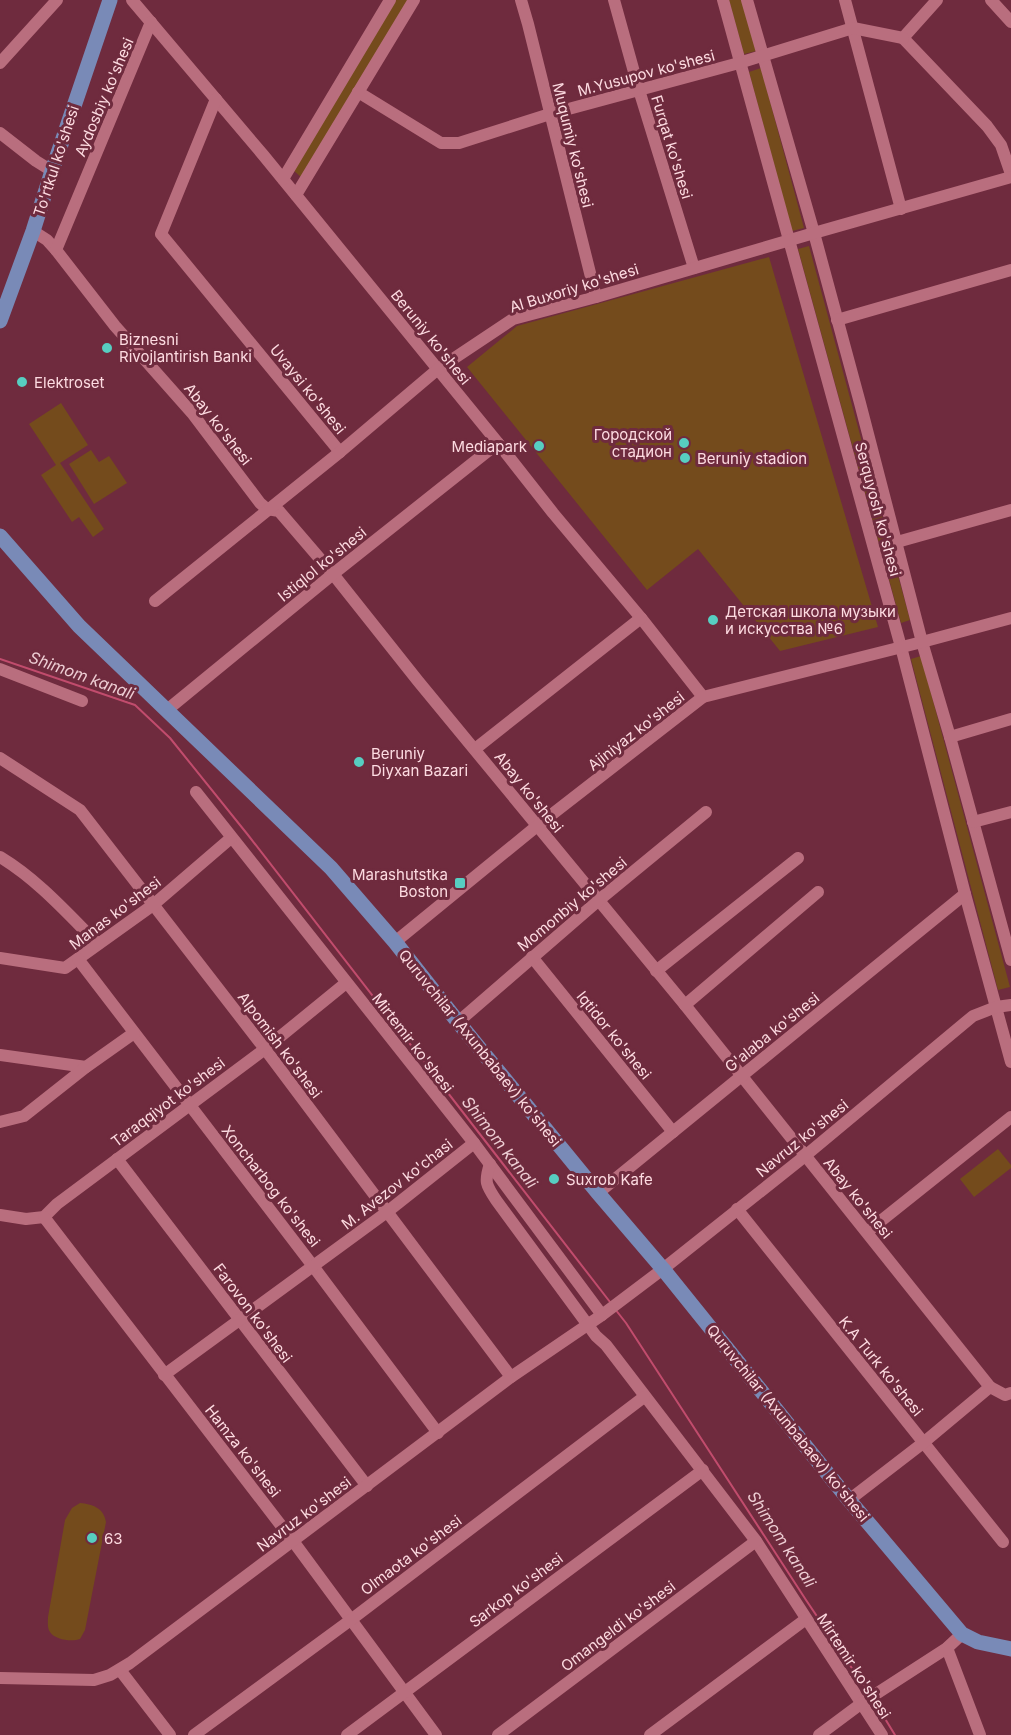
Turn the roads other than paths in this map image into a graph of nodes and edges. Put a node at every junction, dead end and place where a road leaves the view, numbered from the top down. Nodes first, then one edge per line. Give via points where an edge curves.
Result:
1 (57, 0) edge
2 (110, 0) edge
3 (132, 0) edge
4 (390, 0) edge
5 (414, 0) edge
6 (520, 0) edge
7 (614, 0) edge
8 (723, 0) edge
9 (747, 0) edge
10 (845, 0) edge
11 (938, 0) edge
12 (991, 0) edge
13 (151, 22) junction
14 (1011, 22) edge
15 (853, 28) junction
16 (903, 38) junction
17 (762, 55) junction
18 (0, 63) edge
19 (739, 63) junction
20 (639, 90) junction
21 (358, 92) junction
22 (216, 99) junction
23 (550, 114) junction
24 (0, 135) edge
25 (52, 171) junction
26 (1011, 176) edge
27 (283, 179) junction
28 (296, 195) junction
29 (901, 209) junction
30 (33, 231) junction
31 (813, 232) junction
32 (789, 240) junction
33 (57, 250) junction
34 (694, 268) junction
35 (1011, 270) edge
36 (596, 297) junction
37 (837, 320) junction
38 (0, 321) edge
39 (438, 369) junction
40 (498, 443) junction
41 (340, 452) junction
42 (267, 509) junction
43 (1011, 510) edge
44 (0, 536) edge
45 (897, 542) junction
46 (333, 574) junction
47 (155, 601) dead end
48 (641, 618) junction
49 (1011, 618) edge
50 (922, 642) junction
51 (901, 647) junction
52 (0, 669) edge
53 (703, 697) junction
54 (82, 701) dead end
55 (166, 710) junction
56 (1011, 719) edge
57 (950, 737) junction
58 (475, 749) junction
59 (0, 758) edge
60 (196, 792) dead end
61 (706, 812) dead end
62 (1011, 812) edge
63 (974, 822) junction
64 (537, 826) junction
65 (231, 838) junction
66 (0, 857) edge
67 (798, 858) dead end
68 (818, 892) dead end
69 (965, 894) junction
70 (599, 900) junction
71 (153, 905) junction
72 (1011, 907) edge
73 (998, 910) junction
74 (395, 942) junction
75 (98, 944) junction
76 (532, 957) junction
77 (0, 958) edge
78 (78, 959) junction
79 (1011, 960) edge
80 (656, 971) junction
81 (346, 983) junction
82 (685, 1005) junction
83 (1011, 1005) edge
84 (996, 1008) junction
85 (458, 1022) junction
86 (134, 1034) junction
87 (265, 1049) junction
88 (0, 1055) edge
89 (1011, 1062) edge
90 (86, 1067) junction
91 (741, 1076) junction
92 (189, 1104) junction
93 (1011, 1117) edge
94 (0, 1122) edge
95 (673, 1132) junction
96 (474, 1143) junction
97 (805, 1156) junction
98 (117, 1159) junction
99 (490, 1164) junction
100 (598, 1193) junction
101 (737, 1209) junction
102 (387, 1212) junction
103 (0, 1215) edge
104 (44, 1217) junction
105 (867, 1232) junction
106 (313, 1266) junction
107 (663, 1269) junction
108 (603, 1314) junction
109 (239, 1320) junction
110 (588, 1324) junction
111 (164, 1375) junction
112 (511, 1377) junction
113 (990, 1388) junction
114 (1011, 1393) edge
115 (644, 1397) junction
116 (438, 1433) junction
117 (924, 1443) junction
118 (703, 1470) junction
119 (367, 1486) junction
120 (849, 1500) junction
121 (293, 1541) junction
122 (756, 1541) junction
123 (1003, 1542) dead end
124 (352, 1619) junction
125 (806, 1619) junction
126 (962, 1634) junction
127 (947, 1648) junction
128 (1011, 1649) edge
129 (120, 1670) junction
130 (0, 1678) edge
131 (405, 1692) junction
132 (862, 1703) junction
133 (170, 1735) edge
134 (194, 1735) edge
135 (347, 1735) edge
136 (436, 1735) edge
137 (498, 1735) edge
138 (650, 1735) edge
139 (819, 1735) edge
140 (882, 1735) edge
141 (980, 1735) edge

1 - 18 street
2 - 25 main road, To'rtkul ko'shesi
3 - 13 street, Beruniy ko'shesi
4 - 27 street
5 - 21 street
6 - 23 street, Muqumiy ko'shesi
7 - 20 street, Furqat ko'shesi
8 - 19 street, Serquyosh ko'shesi
9 - 17 street, Serquyosh ko'shesi
10 - 15 street
11 - 16 street
12 - 14 street
13 - 22 street, Beruniy ko'shesi
13 - 33 street, Aydosbiy ko'shesi
15 - 16 street, M.Yusupov ko'shesi
15 - 17 street, M.Yusupov ko'shesi
15 - 29 street
16 - 26 street via 987,126 1001,145
17 - 19 street, M.Yusupov ko'shesi
17 - 31 street, Serquyosh ko'shesi
19 - 20 street, M.Yusupov ko'shesi
19 - 32 street, Serquyosh ko'shesi
20 - 23 street, M.Yusupov ko'shesi
20 - 34 street, Furqat ko'shesi
21 - 23 street, M.Yusupov ko'shesi via 441,143 459,143
21 - 28 street
22 - 27 street, Beruniy ko'shesi
22 - 41 street, Uvaysi ko'shesi via 161,234
23 - 36 street, Muqumiy ko'shesi
24 - 25 street
25 - 30 main road, To'rtkul ko'shesi
26 - 29 street, Al Buxoriy ko'shesi
27 - 28 street, Beruniy ko'shesi
28 - 39 street, Beruniy ko'shesi
29 - 31 street, Al Buxoriy ko'shesi
30 - 33 street, Abay ko'shesi
30 - 38 main road, To'rtkul ko'shesi
31 - 32 street, Al Buxoriy ko'shesi
31 - 37 street, Serquyosh ko'shesi
32 - 34 street, Al Buxoriy ko'shesi
32 - 51 street, Serquyosh ko'shesi
33 - 42 street, Abay ko'shesi
34 - 36 street, Al Buxoriy ko'shesi
35 - 37 street
36 - 39 street, Al Buxoriy ko'shesi via 513,319
37 - 45 street, Serquyosh ko'shesi
39 - 40 street, Beruniy ko'shesi
39 - 41 street, Al Buxoriy ko'shesi
40 - 46 street, Istiqlol ko'shesi
40 - 48 street, Beruniy ko'shesi
41 - 42 street, Al Buxoriy ko'shesi
42 - 46 street, Abay ko'shesi via 279,511
42 - 47 street, Al Buxoriy ko'shesi
43 - 45 street
44 - 55 main road, Quruvchilar (Axunbabaev) ko'shesi via 79,626
45 - 50 street, Serquyosh ko'shesi
46 - 55 street, Istiqlol ko'shesi
46 - 58 street, Abay ko'shesi
48 - 53 street, Beruniy ko'shesi
48 - 58 street
49 - 50 street, Ajiniyaz ko'shesi
50 - 51 street, Ajiniyaz ko'shesi
50 - 57 street, Serquyosh ko'shesi
51 - 53 street, Ajiniyaz ko'shesi
51 - 69 street, Serquyosh ko'shesi
52 - 54 street
53 - 64 street, Ajiniyaz ko'shesi
55 - 74 main road, Quruvchilar (Axunbabaev) ko'shesi via 331,868
56 - 57 street
57 - 63 street, Serquyosh ko'shesi
58 - 64 street, Abay ko'shesi
59 - 71 street, Alpomish ko'shesi via 80,810
60 - 65 street, Mirtemir ko'shesi
61 - 70 street, Momonbiy ko'shesi
62 - 63 street
63 - 73 street, Serquyosh ko'shesi
64 - 70 street, Abay ko'shesi
64 - 74 street, Ajiniyaz ko'shesi
65 - 71 street, Manas ko'shesi
65 - 81 street, Mirtemir ko'shesi
66 - 75 street via 36,883
67 - 80 street
68 - 82 street
69 - 84 street, Serquyosh ko'shesi
69 - 91 street, G'alaba ko'shesi
70 - 76 street, Momonbiy ko'shesi
70 - 80 street, Abay ko'shesi
71 - 75 street, Manas ko'shesi
71 - 87 street, Alpomish ko'shesi
72 - 73 street
73 - 79 street, Serquyosh ko'shesi
74 - 85 main road, Quruvchilar (Axunbabaev) ko'shesi
75 - 78 street, Manas ko'shesi
76 - 85 street, Momonbiy ko'shesi
76 - 95 street, Iqtidor ko'shesi
77 - 78 street, Manas ko'shesi via 65,968
78 - 86 street, Xoncharbog ko'shesi
80 - 82 street, Abay ko'shesi
81 - 87 street, Taraqqiyot ko'shesi
81 - 96 street, Mirtemir ko'shesi
82 - 91 street, Abay ko'shesi
83 - 84 street, Navruz ko'shesi
84 - 89 street, Serquyosh ko'shesi
84 - 97 street, Navruz ko'shesi via 974,1016
85 - 100 main road, Quruvchilar (Axunbabaev) ko'shesi
86 - 90 street
86 - 92 street, Xoncharbog ko'shesi
87 - 92 street, Taraqqiyot ko'shesi
87 - 102 street, Alpomish ko'shesi
88 - 90 street
90 - 94 street via 24,1116
91 - 95 street, G'alaba ko'shesi
91 - 97 street, Abay ko'shesi
92 - 98 street, Taraqqiyot ko'shesi
92 - 106 street, Xoncharbog ko'shesi
93 - 105 street
95 - 100 street, G'alaba ko'shesi
96 - 99 street, Mirtemir ko'shesi
96 - 102 street, M. Avezov ko'chasi
97 - 101 street, Navruz ko'shesi
97 - 105 street, Abay ko'shesi
98 - 104 street, Taraqqiyot ko'shesi
98 - 109 street, Farovon ko'shesi
99 - 108 street, Mirtemir ko'shesi
99 - 110 street, Mirtemir ko'shesi via 485,1178 487,1186
100 - 107 main road, Quruvchilar (Axunbabaev) ko'shesi
101 - 107 street, Navruz ko'shesi
101 - 117 street, K.A Turk ko'shesi
102 - 106 street, M. Avezov ko'chasi
102 - 112 street, Alpomish ko'shesi
103 - 104 street
104 - 111 street, Hamza ko'shesi
105 - 113 street, Abay ko'shesi
106 - 109 street, M. Avezov ko'chasi
106 - 116 street, Xoncharbog ko'shesi
107 - 108 street, Navruz ko'shesi
107 - 120 main road, Quruvchilar (Axunbabaev) ko'shesi
108 - 110 street, Navruz ko'shesi
109 - 111 street, M. Avezov ko'chasi
109 - 119 street, Farovon ko'shesi
110 - 112 street, Navruz ko'shesi
110 - 115 street, Mirtemir ko'shesi
111 - 121 street, Hamza ko'shesi
112 - 116 street, Navruz ko'shesi
113 - 114 street via 1005,1395
113 - 117 street
115 - 118 street, Mirtemir ko'shesi
115 - 124 street, Olmaota ko'shesi
116 - 119 street, Navruz ko'shesi
117 - 120 street
117 - 123 street, K.A Turk ko'shesi
118 - 122 street, Mirtemir ko'shesi
118 - 131 street, Sarkop ko'shesi
119 - 121 street, Navruz ko'shesi
120 - 126 main road, Quruvchilar (Axunbabaev) ko'shesi
121 - 124 street, Hamza ko'shesi
121 - 129 street, Navruz ko'shesi
122 - 125 street, Mirtemir ko'shesi
122 - 137 street, Omangeldi ko'shesi
124 - 131 street, Hamza ko'shesi
124 - 134 street, Olmaota ko'shesi
125 - 132 street, Mirtemir ko'shesi
125 - 138 street
126 - 127 street
126 - 128 main road, Quruvchilar (Axunbabaev) ko'shesi
127 - 132 street
127 - 141 street
129 - 130 street, Navruz ko'shesi via 94,1680
129 - 133 street
131 - 135 street, Sarkop ko'shesi
131 - 136 street, Hamza ko'shesi
132 - 139 street
132 - 140 street, Mirtemir ko'shesi

